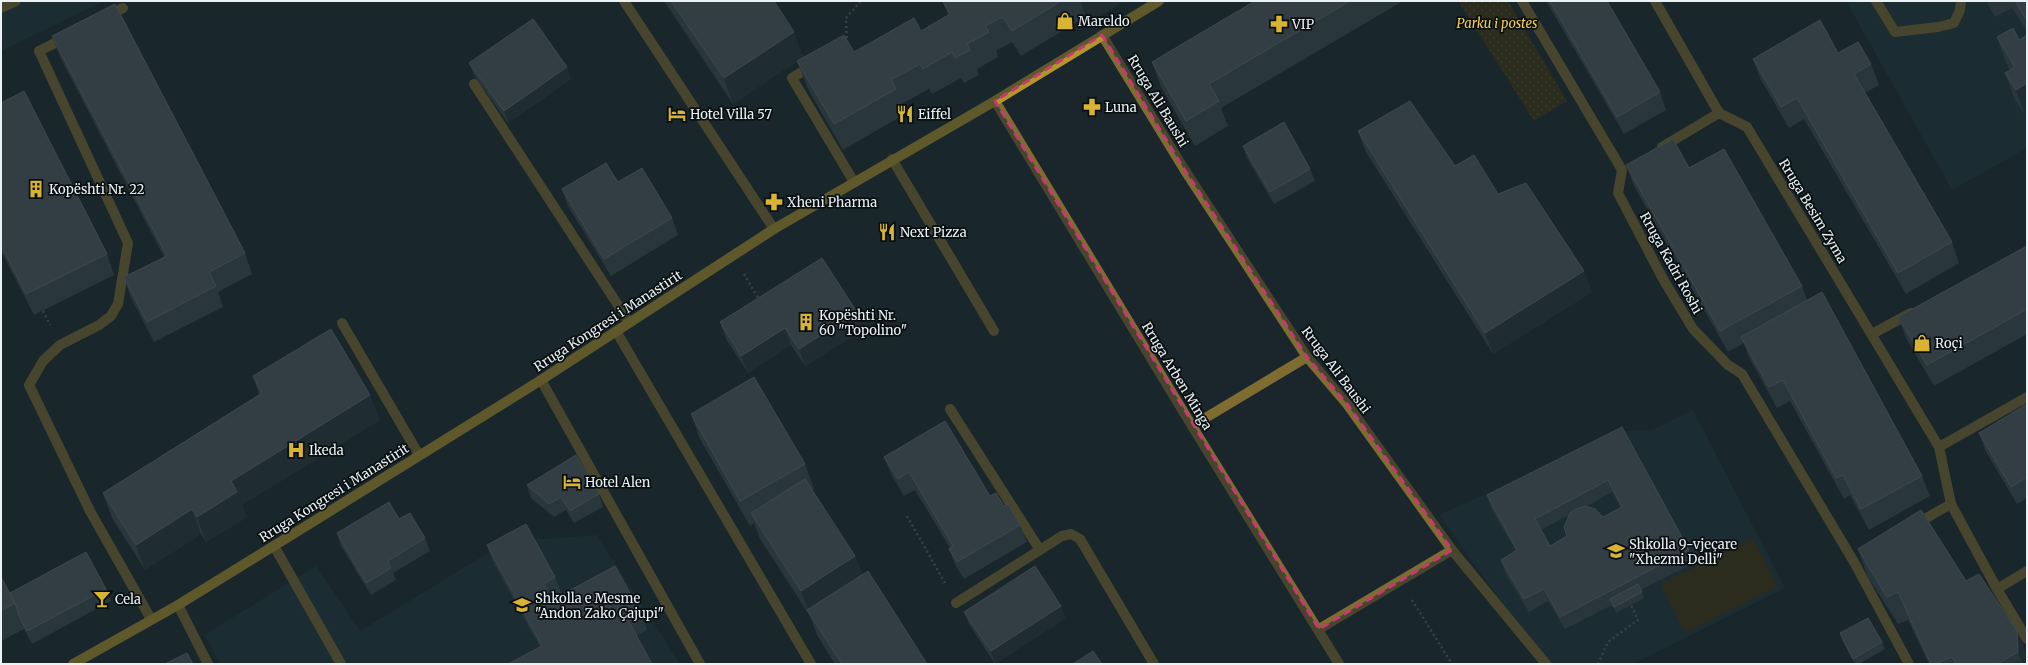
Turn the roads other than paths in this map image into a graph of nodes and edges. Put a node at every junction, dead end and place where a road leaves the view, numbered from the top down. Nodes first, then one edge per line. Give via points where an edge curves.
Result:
1 (16, 1) edge
2 (624, 1) edge
3 (1159, 1) edge
4 (1522, 1) edge
5 (1655, 1) edge
6 (1876, 1) edge
7 (1961, 1) edge
8 (1, 8) edge
9 (123, 8) dead end
10 (95, 23) edge
11 (74, 34) edge
12 (1102, 35) junction
13 (825, 59) edge
14 (474, 84) edge
15 (994, 100) junction
16 (1719, 113) junction
17 (1654, 151) edge
18 (892, 159) junction
19 (854, 182) junction
20 (774, 229) junction
21 (1919, 308) edge
22 (629, 322) junction
23 (342, 323) dead end
24 (616, 331) junction
25 (994, 331) dead end
26 (1872, 334) junction
27 (1307, 357) junction
28 (541, 380) junction
29 (2027, 397) edge
30 (950, 409) dead end
31 (1192, 426) junction
32 (1939, 448) junction
33 (419, 455) junction
34 (1950, 504) junction
35 (1906, 531) edge
36 (274, 546) junction
37 (1040, 550) junction
38 (1452, 550) junction
39 (2027, 571) edge
40 (1997, 589) junction
41 (956, 602) road end
42 (178, 605) junction
43 (151, 619) junction
44 (1319, 629) junction
45 (2027, 639) edge
46 (73, 664) edge
47 (208, 664) edge
48 (341, 664) edge
49 (700, 664) edge
50 (811, 664) edge
51 (1154, 664) edge
52 (1339, 664) edge
53 (1546, 664) edge
54 (1909, 664) edge

1 - 8 street
2 - 20 street
3 - 12 street, Rruga Kongresi i Manastirit
4 - 54 street, Rruga Kadri Roshi via 1625,168 1618,193 1662,279 1693,329 1728,365 1742,374 1857,560
5 - 16 street
6 - 7 street via 1895,32 1938,28 1954,23
9 - 10 street
11 - 43 street via 39,52 128,243 118,304 111,316 60,345 43,361 29,385 90,511
12 - 15 street, Rruga Kongresi i Manastirit
12 - 27 street, Rruga Ali Baushi via 1184,169
13 - 19 street via 792,78
14 - 22 street
15 - 18 street, Rruga Kongresi i Manastirit
15 - 31 street, Rruga Arben Minga
16 - 17 street
16 - 26 street, Rruga Besim Zyma via 1747,127
18 - 19 street, Rruga Kongresi i Manastirit
18 - 25 street
19 - 20 street, Rruga Kongresi i Manastirit
20 - 22 street, Rruga Kongresi i Manastirit
21 - 26 street
22 - 24 street, Rruga Kongresi i Manastirit
23 - 33 street
24 - 28 street, Rruga Kongresi i Manastirit
24 - 50 street
26 - 32 street, Rruga Besim Zyma
27 - 31 street
27 - 38 street, Rruga Ali Baushi via 1347,404
28 - 33 street, Rruga Kongresi i Manastirit
28 - 49 street
29 - 32 street
30 - 37 street
31 - 44 street, Rruga Arben Minga
32 - 34 street, Rruga Besim Zyma
33 - 36 street, Rruga Kongresi i Manastirit
34 - 35 street
34 - 40 street
36 - 42 street, Rruga Kongresi i Manastirit
36 - 48 street
37 - 41 street
37 - 51 street via 1066,535 1071,534 1080,539
38 - 44 street
38 - 53 street, Rruga Ali Baushi
39 - 40 street
40 - 45 street
42 - 43 street, Rruga Kongresi i Manastirit
42 - 47 street
43 - 46 street, Rruga Kongresi i Manastirit
44 - 52 street, Rruga Arben Minga

